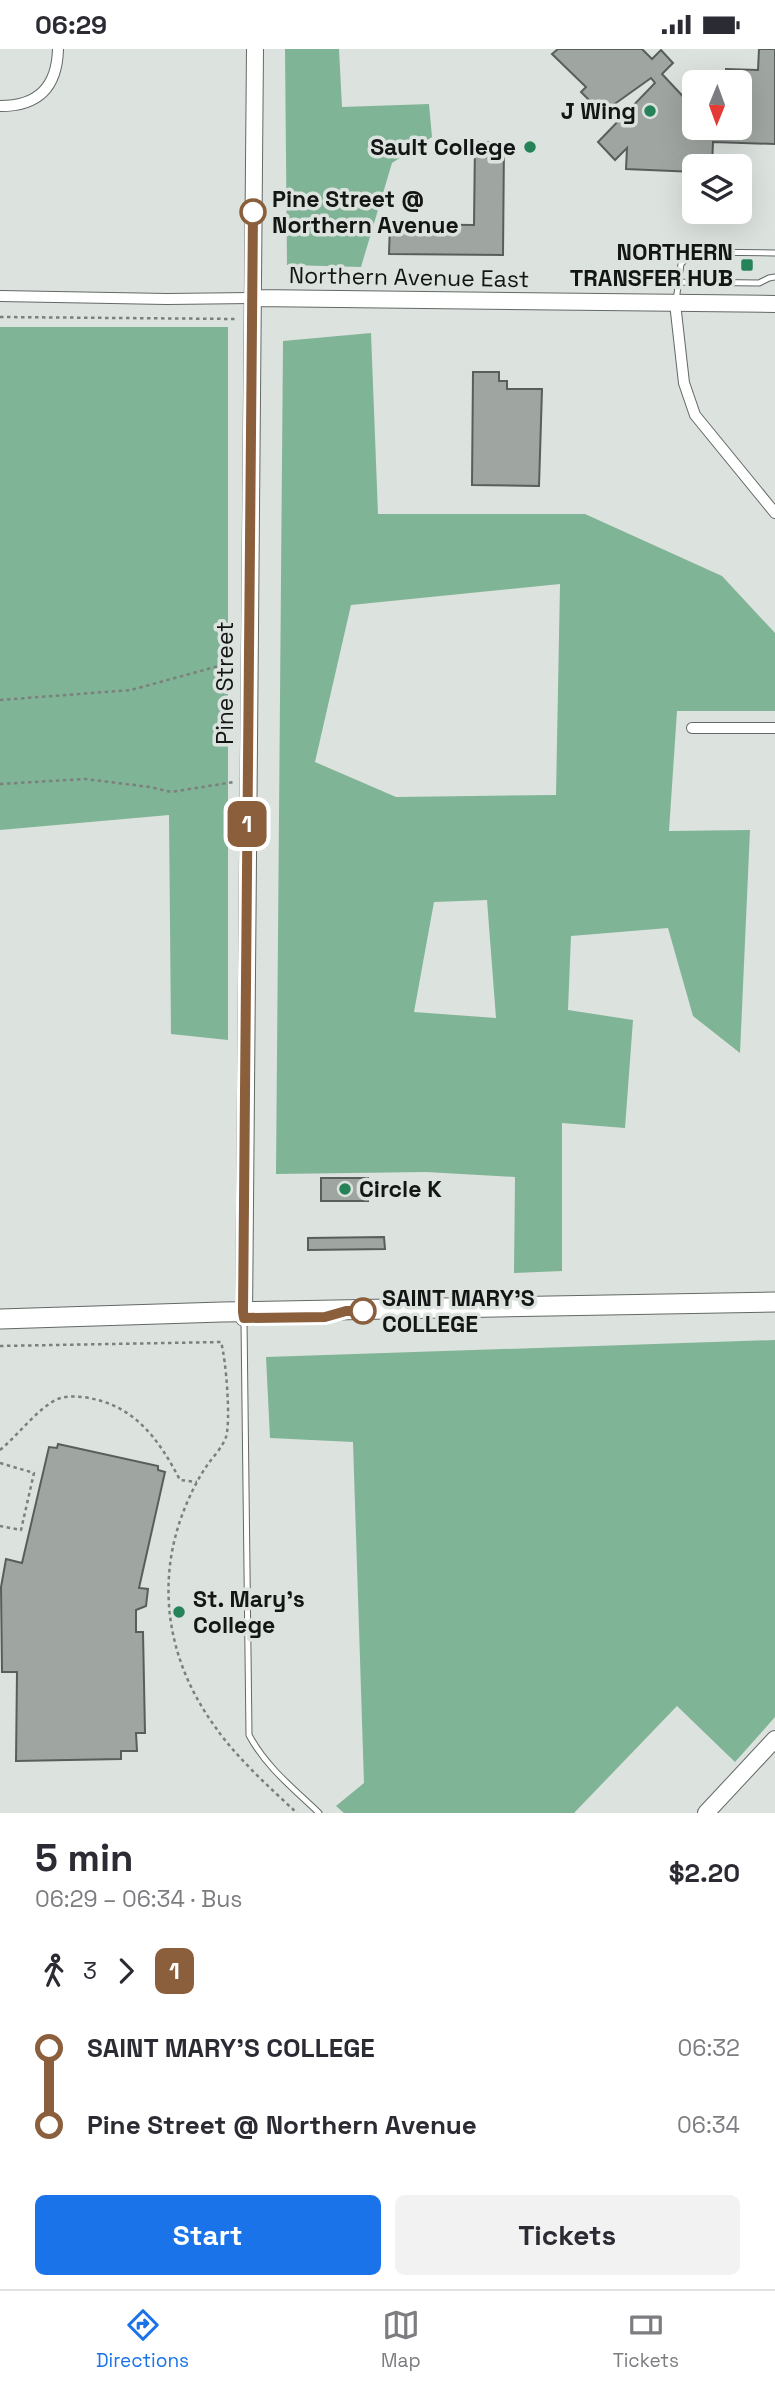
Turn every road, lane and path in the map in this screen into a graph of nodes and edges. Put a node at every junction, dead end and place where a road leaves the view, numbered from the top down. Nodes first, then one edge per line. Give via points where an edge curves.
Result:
1 (58, 49) edge
2 (255, 49) edge
3 (0, 106) edge
4 (775, 253) edge
5 (775, 277) edge
6 (677, 282) junction
7 (0, 296) edge
8 (252, 298) junction
9 (675, 303) junction
10 (775, 304) edge
11 (0, 317) edge
12 (251, 319) junction
13 (775, 513) edge
14 (248, 663) junction
15 (0, 700) edge
16 (692, 728) dead end
17 (775, 728) edge
18 (247, 780) junction
19 (0, 784) edge
20 (775, 1302) edge
21 (244, 1315) junction
22 (0, 1319) edge
23 (0, 1346) edge
24 (0, 1450) edge
25 (0, 1463) edge
26 (197, 1482) junction
27 (0, 1527) edge
28 (775, 1739) edge
29 (298, 1813) edge
30 (320, 1813) edge
31 (706, 1813) edge

1 - 3 street via 52,82 36,99
2 - 8 street, Pine Street
4 - 6 lane via 694,252 681,264
5 - 6 lane via 760,283
6 - 9 lane
7 - 8 street, Northern Avenue East
8 - 9 street, Northern Avenue East
8 - 12 street, Pine Street
9 - 10 street, Northern Avenue East
9 - 13 street via 684,383 695,415
11 - 12 path
12 - 14 street, Pine Street
14 - 15 path via 226,664 131,690
14 - 18 street, Pine Street
16 - 17 street
18 - 19 path via 171,792 85,779
18 - 21 street, Pine Street
20 - 21 highway
21 - 22 highway
21 - 30 lane via 249,1735 273,1770
23 - 26 path via 221,1342 226,1365 227,1435
24 - 26 path via 52,1402 74,1396 89,1398 104,1401 138,1422 162,1445 180,1480
25 - 27 path via 34,1473 21,1530
26 - 29 path via 178,1526 171,1558 169,1610 174,1644 197,1700 217,1730
28 - 31 street

